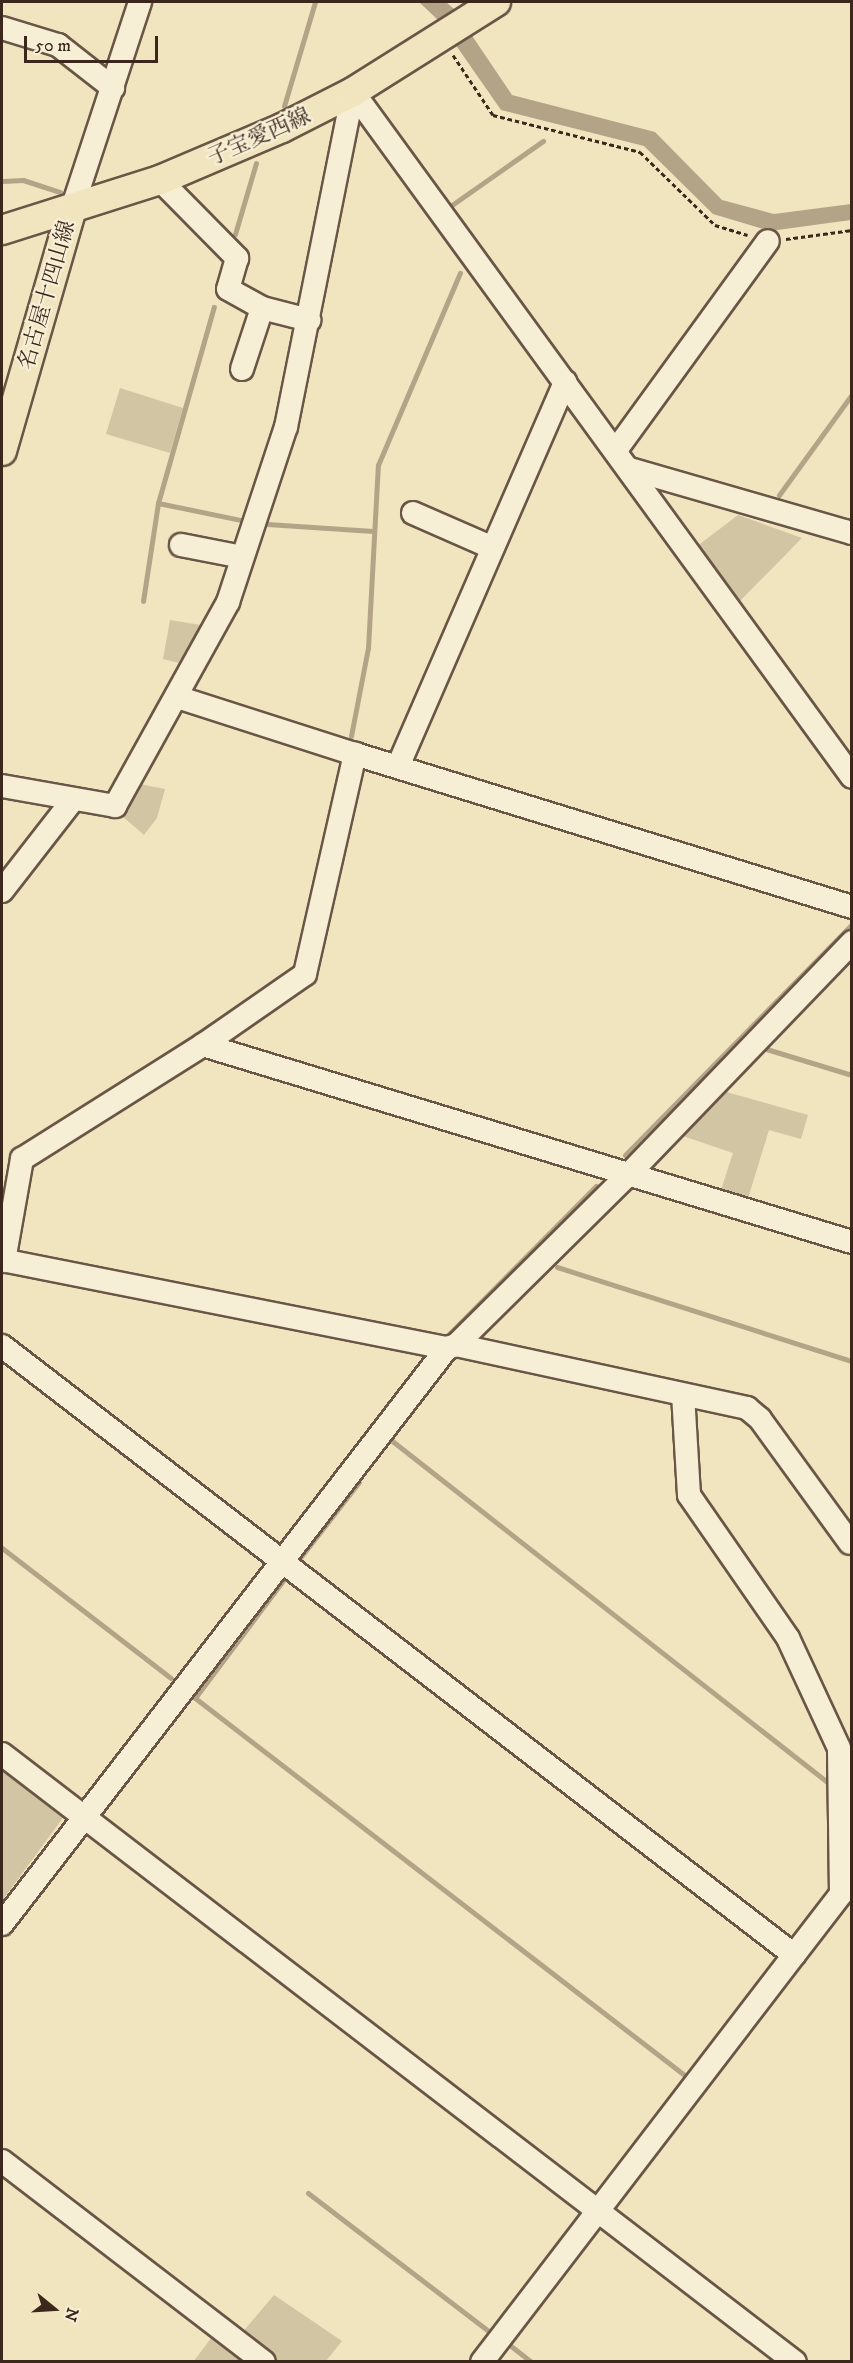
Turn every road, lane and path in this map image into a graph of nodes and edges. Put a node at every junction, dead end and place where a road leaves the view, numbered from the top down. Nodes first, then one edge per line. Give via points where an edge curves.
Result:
1 (140, 2) edge
2 (477, 6) edge
3 (2, 28) edge
4 (442, 39) junction
5 (113, 87) junction
6 (353, 92) junction
7 (160, 180) junction
8 (72, 209) junction
9 (2, 230) edge
10 (852, 230) edge
11 (768, 241) junction
12 (262, 308) junction
13 (309, 320) junction
14 (242, 369) dead end
15 (565, 382) junction
16 (616, 450) junction
17 (2, 451) edge
18 (630, 469) junction
19 (413, 513) dead end
20 (852, 533) edge
21 (181, 545) dead end
22 (493, 548) junction
23 (242, 556) junction
24 (177, 697) junction
25 (356, 754) junction
26 (399, 764) junction
27 (852, 777) edge
28 (2, 786) edge
29 (72, 801) junction
30 (2, 891) edge
31 (852, 907) edge
32 (852, 942) edge
33 (203, 1045) junction
34 (629, 1174) junction
35 (852, 1242) edge
36 (3, 1260) edge
37 (2, 1346) edge
38 (451, 1346) junction
39 (684, 1395) junction
40 (851, 1544) edge
41 (283, 1563) junction
42 (2, 1754) edge
43 (83, 1818) junction
44 (827, 1912) junction
45 (852, 1914) edge
46 (2, 1924) edge
47 (794, 1955) junction
48 (2, 2161) edge
49 (598, 2211) junction
50 (264, 2361) edge
51 (482, 2361) edge
52 (795, 2361) edge

1 - 5 street
2 - 4 main road, 子宝愛西線
3 - 5 street via 58,45
4 - 6 main road, 子宝愛西線
4 - 11 path via 493,115 640,152 715,225
5 - 8 street
6 - 7 main road, 子宝愛西線
6 - 13 street
6 - 15 street
7 - 8 main road, 子宝愛西線
7 - 12 street via 237,258 228,289
8 - 9 main road, 子宝愛西線
8 - 17 main road, 名古屋十四山線
10 - 11 path
11 - 16 street
12 - 13 street
12 - 14 street
13 - 23 street via 286,427
15 - 16 street
15 - 22 street
16 - 18 street
18 - 20 street
18 - 27 street
19 - 22 street
21 - 23 street
22 - 26 street
23 - 24 street via 228,602
24 - 25 street
24 - 29 street via 115,806
25 - 26 street
25 - 33 street via 305,974
26 - 31 street
28 - 29 street
29 - 30 street
32 - 34 street
33 - 34 street
33 - 36 street via 22,1159
34 - 35 street
34 - 38 street
36 - 38 street
37 - 41 street
38 - 39 street
38 - 41 street
39 - 40 street via 747,1408 760,1419
39 - 44 street via 689,1495 788,1638 839,1748 841,1894
41 - 43 street
41 - 47 street
42 - 43 street
43 - 46 street
43 - 49 street
44 - 45 street
44 - 47 street
47 - 49 street
48 - 50 street
49 - 51 street
49 - 52 street

